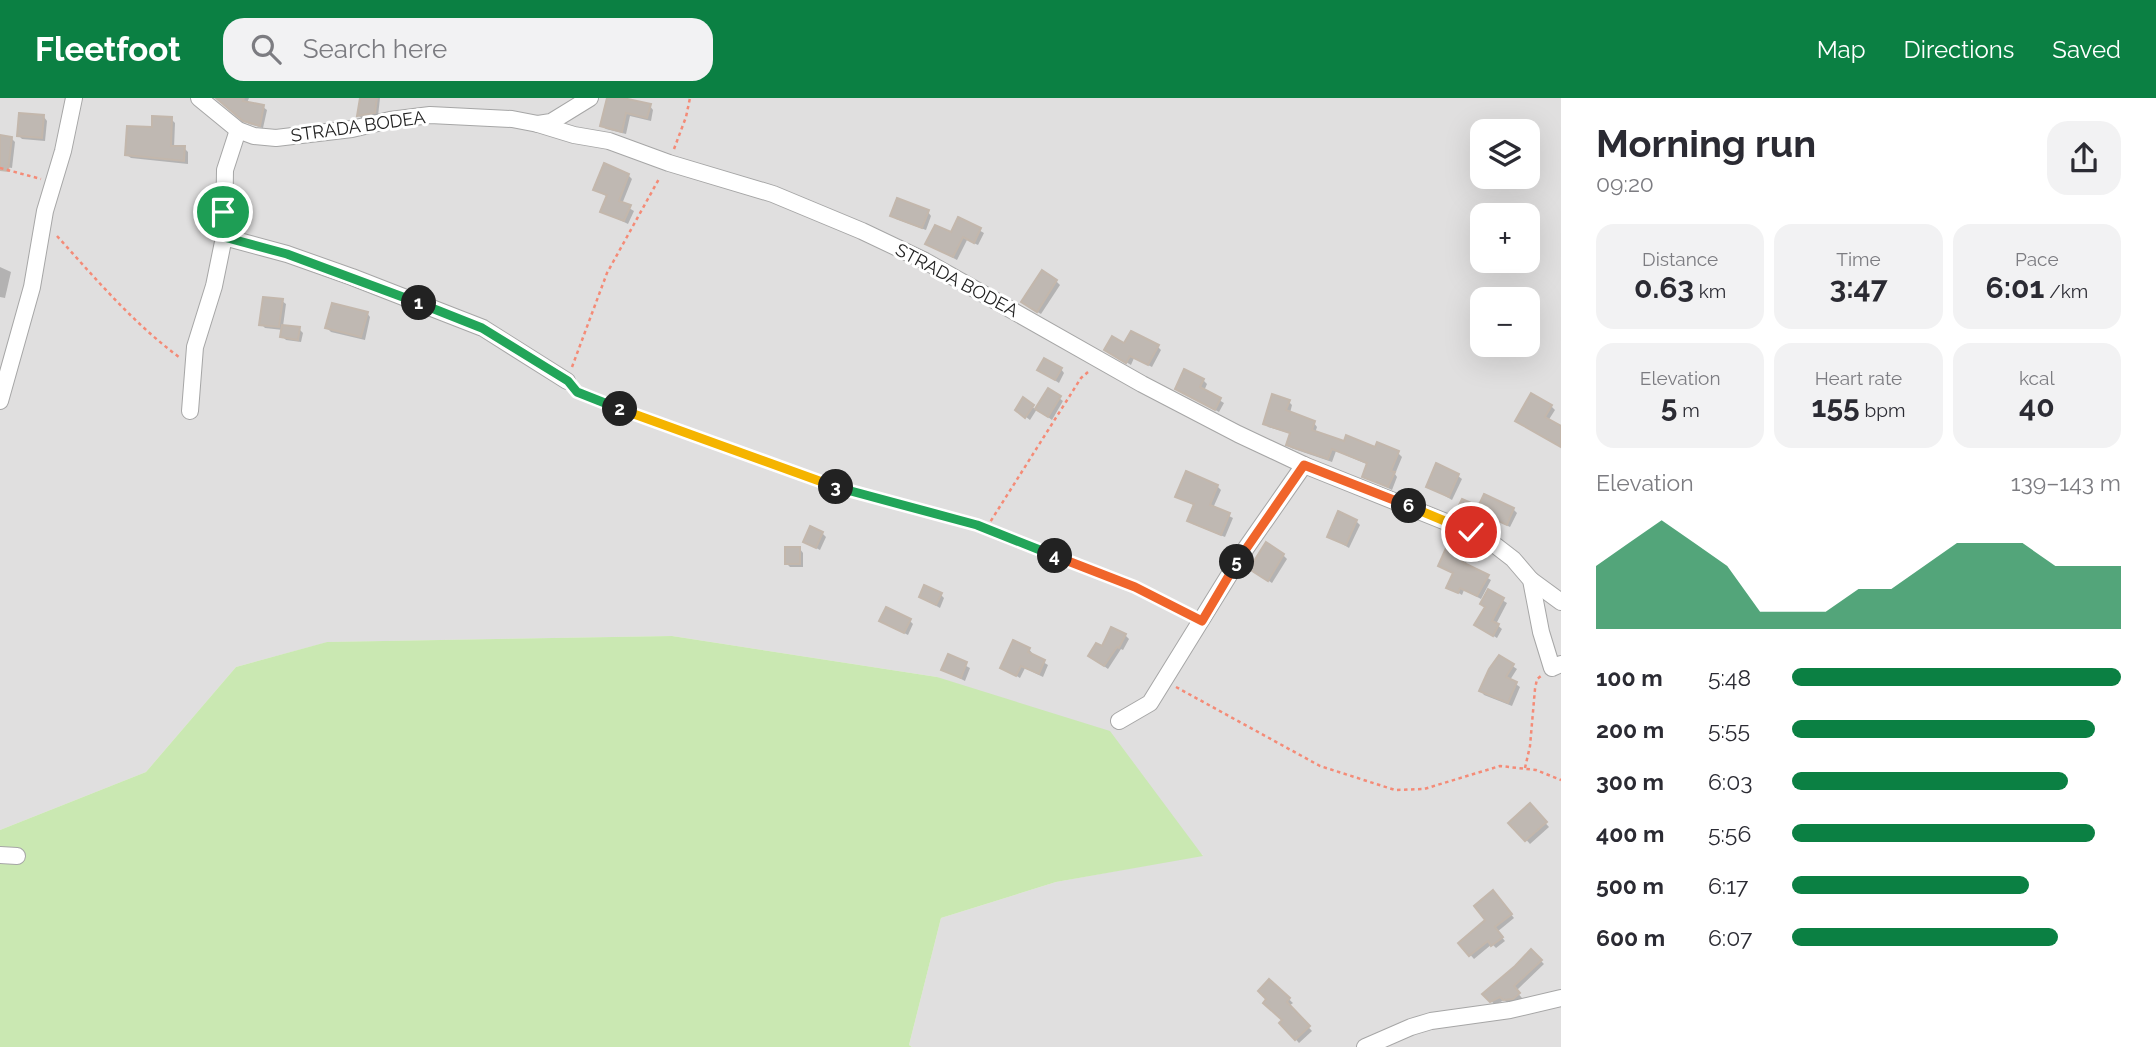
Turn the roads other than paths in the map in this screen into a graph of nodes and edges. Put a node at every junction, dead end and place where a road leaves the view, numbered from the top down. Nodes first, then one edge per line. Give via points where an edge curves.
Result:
1 (74, 98) edge
2 (199, 98) edge
3 (590, 98) edge
4 (538, 124) junction
5 (238, 130) junction
6 (224, 237) junction
7 (568, 381) road end
8 (0, 401) edge
9 (190, 411) dead end
10 (1304, 465) junction
11 (1531, 580) junction
12 (1561, 602) edge
13 (1557, 666) edge
14 (1119, 721) dead end
15 (0, 855) edge
16 (17, 856) dead end
17 (1561, 998) edge
18 (1411, 1027) junction
19 (1418, 1043) dead end
20 (1365, 1047) edge

1 - 8 street via 32,287
2 - 5 street
3 - 4 street via 551,122
4 - 5 street, STRADA BODEA via 482,116 430,116 275,138
4 - 10 street, STRADA BODEA via 609,141 773,194 862,231 986,294 1192,411
5 - 6 street via 225,170
6 - 7 street via 287,254 482,328
6 - 9 street via 195,347
10 - 11 street, STRADA BODEA via 1491,542
10 - 14 street via 1244,551 1150,704
11 - 12 street, STRADA BODEA
11 - 13 street via 1542,632
15 - 16 street
17 - 18 street
18 - 19 street
18 - 20 street

